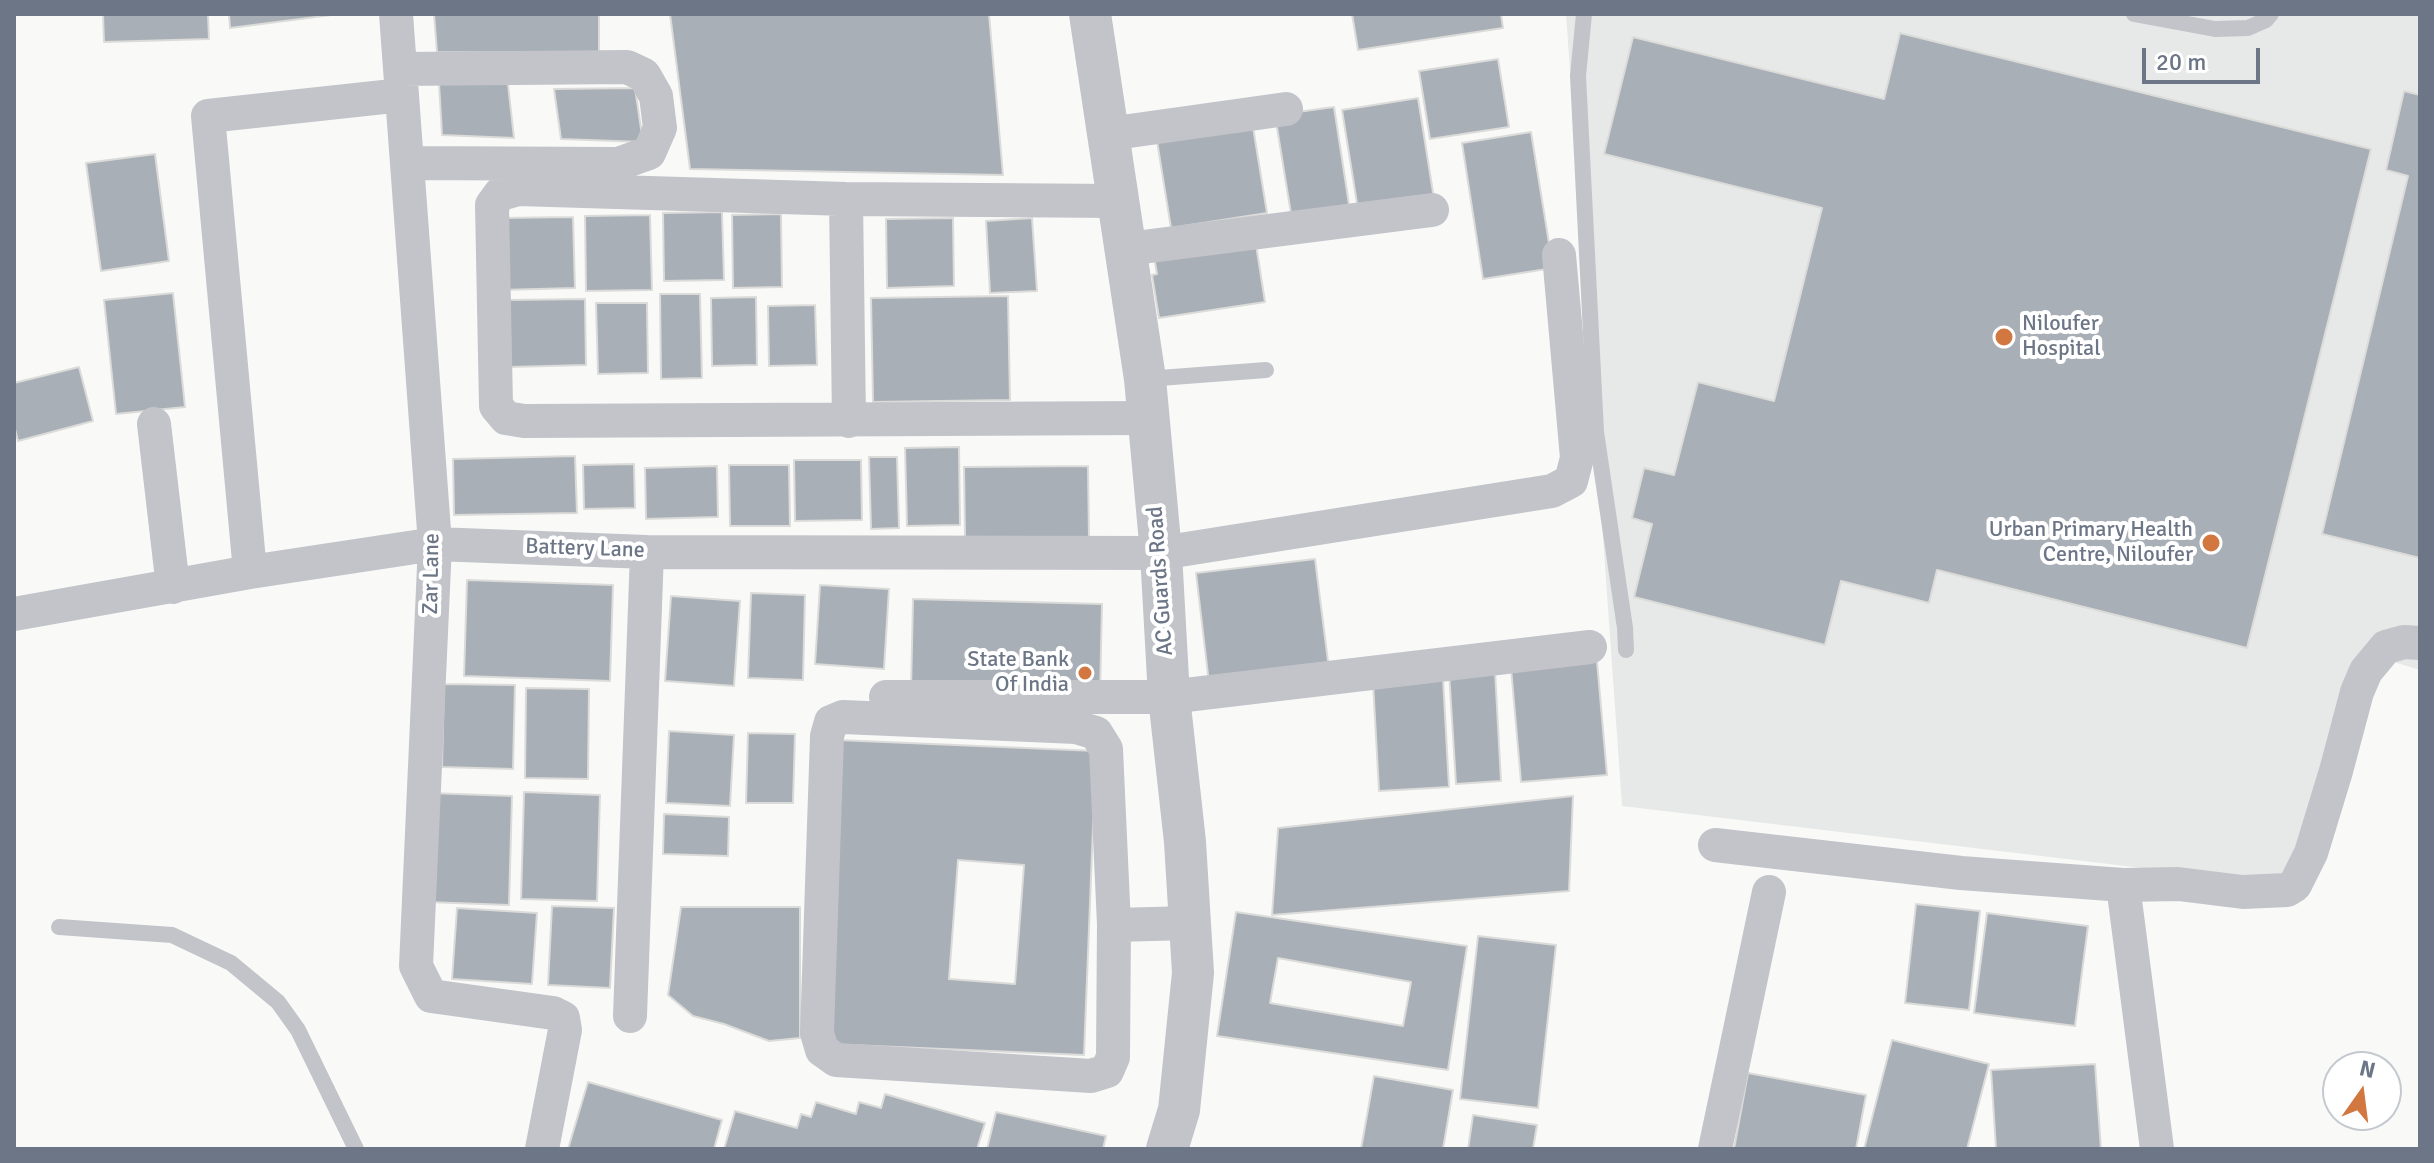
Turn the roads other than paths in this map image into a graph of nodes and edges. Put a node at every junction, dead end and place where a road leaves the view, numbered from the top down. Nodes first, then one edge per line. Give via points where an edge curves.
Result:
1 (396, 14) edge
2 (1090, 14) edge
3 (1584, 14) edge
4 (2134, 14) edge
5 (2271, 14) edge
6 (401, 82) junction
7 (1286, 109) dead end
8 (1108, 134) junction
9 (407, 163) junction
10 (846, 199) junction
11 (1119, 201) junction
12 (1432, 210) dead end
13 (1127, 249) junction
14 (1559, 255) dead end
15 (1266, 370) dead end
16 (1146, 399) junction
17 (849, 421) junction
18 (154, 424) dead end
19 (435, 544) junction
20 (647, 552) junction
21 (1161, 553) junction
22 (250, 572) junction
23 (173, 587) junction
24 (14, 614) edge
25 (2420, 643) edge
26 (1590, 647) dead end
27 (1626, 650) dead end
28 (859, 697) dead end
29 (1169, 697) junction
30 (1715, 845) dead end
31 (2123, 885) junction
32 (1769, 892) dead end
33 (1190, 923) junction
34 (1114, 925) junction
35 (59, 927) dead end
36 (630, 1016) dead end
37 (356, 1149) edge
38 (542, 1149) edge
39 (1167, 1149) edge
40 (1715, 1149) edge
41 (2157, 1149) edge

1 - 6 street, Zar Lane
2 - 8 street, AC Guards Road
3 - 27 lane via 1578,76 1596,432
4 - 5 lane via 2215,29 2248,28
6 - 9 street, Zar Lane
6 - 9 street via 627,67 644,75 656,96 660,128 649,153 618,164
6 - 22 street via 208,116
7 - 8 street
8 - 11 street, AC Guards Road
9 - 19 street, Zar Lane
10 - 11 street
10 - 17 street
10 - 17 street via 518,189 500,194 492,205 496,406 506,418
11 - 13 street, AC Guards Road
12 - 13 street
13 - 16 street, AC Guards Road
14 - 21 street, Battery Lane via 1577,458 1571,481 1552,491
15 - 16 lane
16 - 17 street
16 - 21 street, AC Guards Road
18 - 23 street
19 - 20 street, Battery Lane
19 - 22 street, Battery Lane
19 - 38 street, Zar Lane via 416,966 431,996 563,1018
20 - 21 street, Battery Lane
20 - 36 street
21 - 29 street, AC Guards Road
22 - 23 street, Battery Lane
23 - 24 street, Battery Lane
25 - 31 street via 2386,647 2366,671 2311,853 2295,885 2243,892 2178,884
26 - 29 street
28 - 29 street
29 - 33 street, AC Guards Road
30 - 31 street
31 - 41 street
32 - 40 street
33 - 34 street
33 - 39 street, AC Guards Road via 1193,973 1179,1110
34 - 34 street via 1113,1057 1107,1071 1091,1076 836,1060 822,1050 817,1017 831,722 843,717 1061,726 1096,733 1106,749
35 - 37 lane via 172,935 231,963 278,1002 298,1030

